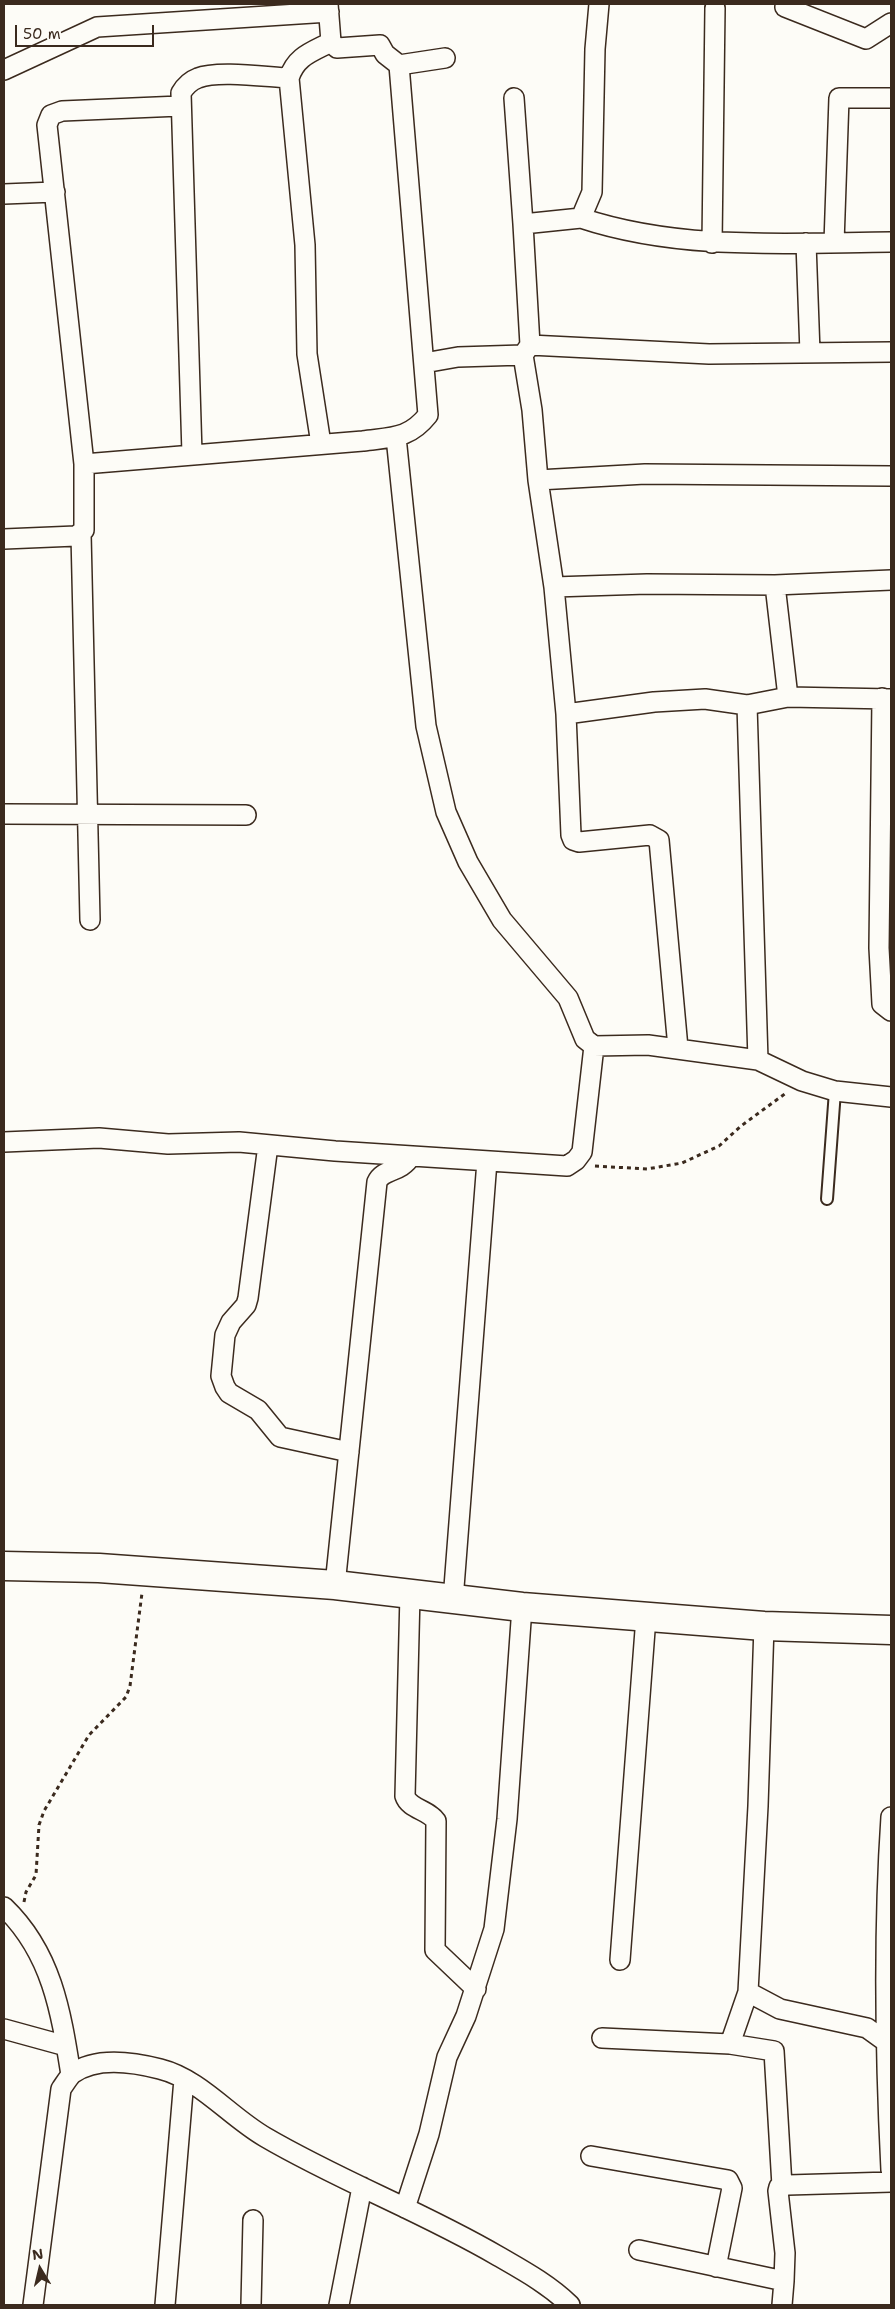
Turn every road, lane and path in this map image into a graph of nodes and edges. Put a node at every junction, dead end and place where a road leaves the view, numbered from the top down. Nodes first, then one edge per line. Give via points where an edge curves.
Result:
1 (599, 4) edge
2 (785, 7) dead end
3 (329, 8) edge
4 (715, 8) dead end
5 (891, 23) edge
6 (331, 42) junction
7 (445, 58) dead end
8 (399, 65) junction
9 (4, 70) edge
10 (290, 78) junction
11 (514, 98) dead end
12 (891, 98) edge
13 (180, 106) junction
14 (55, 192) junction
15 (4, 194) edge
16 (581, 218) junction
17 (523, 224) junction
18 (891, 242) edge
19 (712, 243) junction
20 (806, 243) junction
21 (834, 243) junction
22 (527, 350) junction
23 (810, 352) junction
24 (891, 352) edge
25 (424, 363) junction
26 (396, 437) junction
27 (321, 444) junction
28 (192, 454) junction
29 (84, 464) junction
30 (891, 476) edge
31 (538, 480) junction
32 (81, 534) junction
33 (4, 539) edge
34 (891, 580) edge
35 (775, 585) junction
36 (554, 587) junction
37 (788, 697) junction
38 (887, 699) edge
39 (747, 705) junction
40 (566, 714) junction
41 (4, 814) edge
42 (87, 815) junction
43 (246, 815) dead end
44 (90, 920) dead end
45 (891, 1011) edge
46 (594, 1046) junction
47 (678, 1048) junction
48 (758, 1060) junction
49 (802, 1081) junction
50 (836, 1091) junction
51 (891, 1097) edge
52 (4, 1142) edge
53 (268, 1145) junction
54 (411, 1156) junction
55 (576, 1160) junction
56 (487, 1161) junction
57 (827, 1199) dead end
58 (350, 1452) junction
59 (4, 1566) edge
60 (145, 1571) junction
61 (335, 1585) junction
62 (410, 1594) junction
63 (453, 1600) junction
64 (522, 1607) junction
65 (646, 1617) junction
66 (764, 1626) junction
67 (891, 1630) edge
68 (891, 1817) edge
69 (4, 1907) edge
70 (19, 1922) junction
71 (620, 1960) dead end
72 (476, 1989) junction
73 (748, 1992) junction
74 (4, 2029) edge
75 (602, 2038) dead end
76 (885, 2041) junction
77 (730, 2044) junction
78 (66, 2046) junction
79 (71, 2075) junction
80 (184, 2079) junction
81 (591, 2156) dead end
82 (891, 2170) edge
83 (891, 2182) edge
84 (782, 2186) junction
85 (362, 2187) junction
86 (405, 2208) junction
87 (253, 2220) dead end
88 (639, 2250) dead end
89 (716, 2267) junction
90 (784, 2281) junction
91 (33, 2305) edge
92 (165, 2305) edge
93 (251, 2305) edge
94 (339, 2305) edge
95 (570, 2305) edge
96 (782, 2305) edge

1 - 16 street via 592,192
2 - 5 street via 866,39
3 - 6 street
3 - 9 street via 97,27
4 - 19 street
6 - 8 street via 337,48 380,45 385,54
6 - 10 street via 304,56 293,66
7 - 8 street
8 - 25 street
10 - 13 street via 199,77 186,84
10 - 27 street via 305,245 307,354
11 - 17 street
12 - 21 street via 839,98
13 - 14 street via 62,111 51,115 46,125
13 - 28 street via 186,202
14 - 15 street
14 - 29 street
16 - 17 street
16 - 19 street via 610,228
17 - 22 street
18 - 21 street
19 - 20 street
20 - 21 street
20 - 23 street
22 - 23 street via 709,354
22 - 25 street
22 - 31 street
23 - 24 street
25 - 26 street via 428,415 417,429
26 - 27 street
26 - 46 street via 426,726 446,812 468,862 502,920 568,998 585,1039
27 - 28 street
28 - 29 street
29 - 32 street via 84,530
30 - 31 street via 645,474
31 - 36 street
32 - 33 street
32 - 42 street
34 - 35 street
35 - 36 street
35 - 37 street
36 - 40 street
37 - 38 street
37 - 39 street
38 - 45 street via 879,948 882,1004
39 - 40 street via 705,699
39 - 48 street
40 - 47 street via 573,840 650,835 659,840
41 - 42 street
42 - 43 street
42 - 44 street
46 - 47 street
46 - 55 street via 582,1152
47 - 48 street
48 - 49 street
49 - 50 street
49 - 55 path via 719,1146 682,1163 647,1170 590,1165
50 - 51 street
50 - 57 lane
52 - 53 street via 99,1138 138,1143 239,1142
53 - 54 street
53 - 58 street via 248,1298 225,1335 222,1382 229,1393 258,1410 280,1436
54 - 56 street
54 - 58 street via 404,1166 384,1173 377,1182
55 - 56 street via 567,1166
56 - 63 street
58 - 61 street
59 - 60 main road
60 - 61 main road
60 - 70 path via 130,1686 126,1697 89,1735 44,1810 39,1825 36,1875 26,1892
61 - 62 main road
62 - 63 main road
62 - 72 street via 405,1796 412,1805 432,1815 436,1821 435,1950
63 - 64 main road
64 - 65 main road
64 - 72 street via 507,1819 494,1929
65 - 66 main road
65 - 71 street
66 - 67 main road
66 - 73 street
68 - 76 street
69 - 70 street
70 - 78 street via 45,1963
72 - 86 street via 447,2056 429,2134
73 - 76 street via 780,2009 867,2028
73 - 77 street
74 - 78 street
75 - 77 street
76 - 82 street
77 - 84 street via 774,2051
78 - 79 street
79 - 80 street via 89,2065 121,2062 162,2069
79 - 91 street via 61,2089
80 - 85 street via 264,2136
80 - 92 street
81 - 89 street via 728,2180 732,2188
83 - 84 street
84 - 90 street via 778,2191 785,2253
85 - 86 street
85 - 94 street
86 - 95 street via 463,2235 552,2288
87 - 93 street
88 - 89 street
89 - 90 street
90 - 96 street

